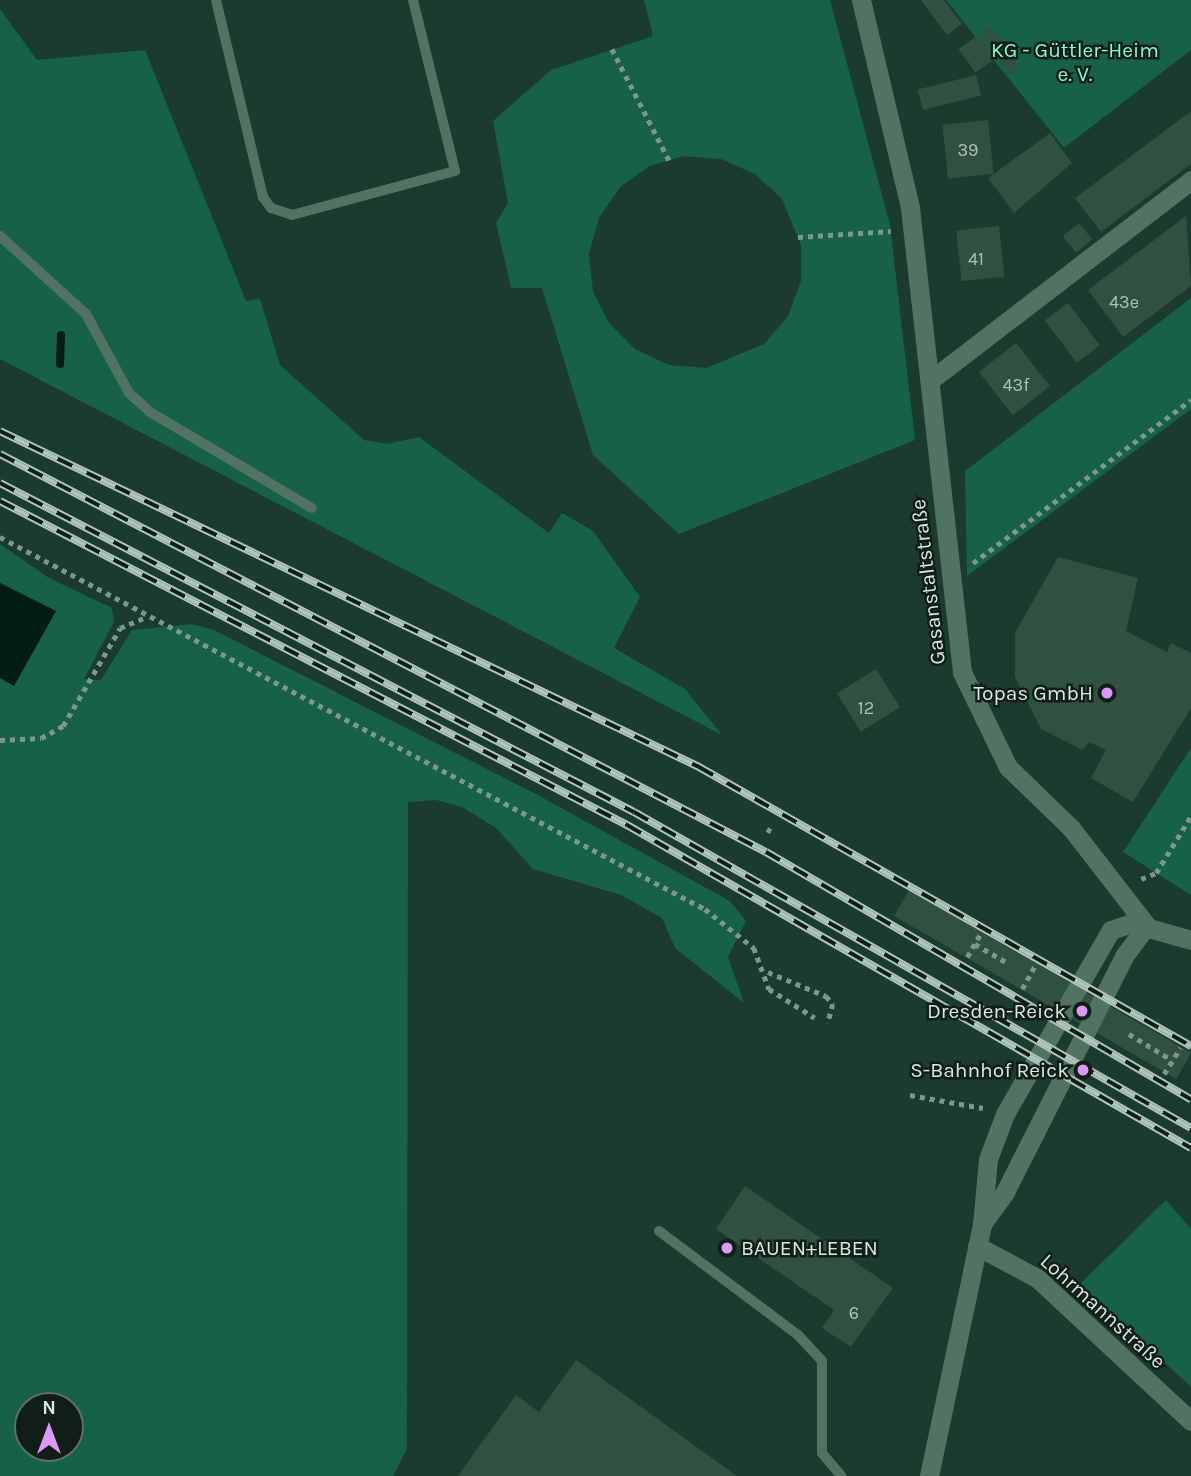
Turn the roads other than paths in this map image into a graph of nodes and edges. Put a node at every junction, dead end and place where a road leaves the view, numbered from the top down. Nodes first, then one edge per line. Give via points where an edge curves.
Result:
1 (216, 0) edge
2 (413, 0) edge
3 (861, 0) edge
4 (1191, 180) edge
5 (0, 236) edge
6 (932, 379) junction
7 (312, 508) dead end
8 (1147, 926) junction
9 (1191, 940) edge
10 (982, 1225) junction
11 (659, 1231) dead end
12 (977, 1246) junction
13 (1191, 1421) edge
14 (841, 1476) edge
15 (929, 1476) edge

1 - 2 lane via 264,197 271,208 292,215 454,172
3 - 6 street, Gasanstaltstraße via 910,208
4 - 6 street
5 - 7 lane via 86,314 129,393 150,412
6 - 8 street, Gasanstaltstraße via 945,569 962,671 1008,767 1071,828
8 - 9 street
8 - 10 street via 1124,956 1005,1192
8 - 10 street via 1111,930 1040,1050 988,1159
10 - 12 street
11 - 14 lane via 798,1335 822,1361 822,1453
12 - 13 street, Lohrmannstraße via 1037,1278
12 - 15 street

